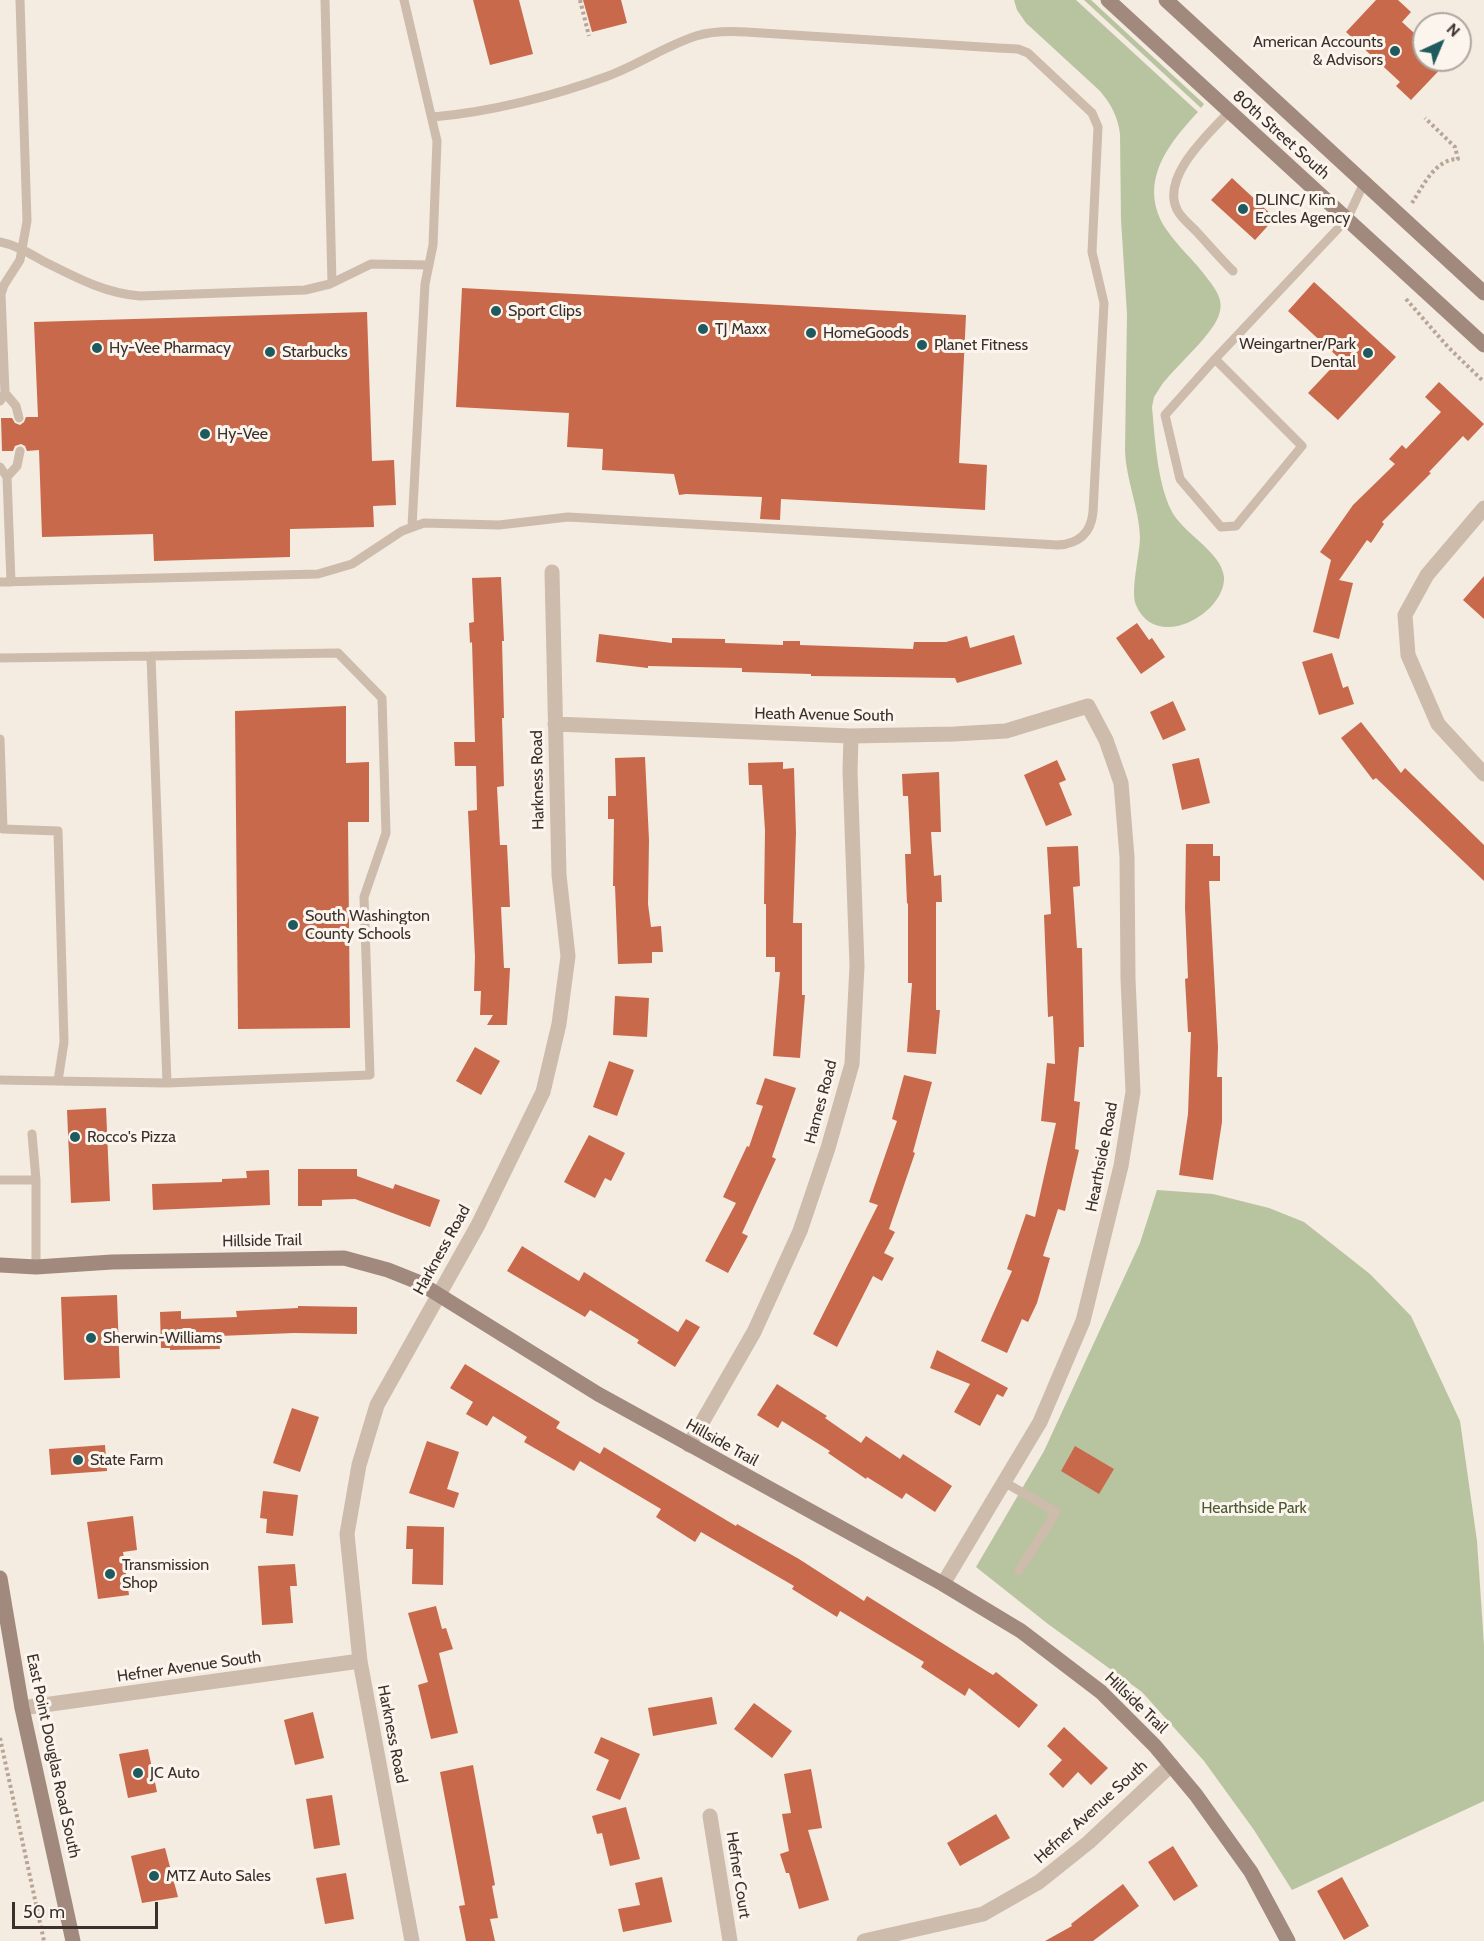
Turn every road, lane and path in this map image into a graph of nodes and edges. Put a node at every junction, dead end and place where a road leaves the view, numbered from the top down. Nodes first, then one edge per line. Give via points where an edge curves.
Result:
1 (20, 0) edge
2 (325, 0) edge
3 (404, 0) edge
4 (580, 0) edge
5 (1108, 0) edge
6 (1166, 0) edge
7 (589, 36) dead end
8 (1229, 112) junction
9 (433, 117) junction
10 (1425, 118) dead end
11 (1364, 183) junction
12 (1413, 203) dead end
13 (1347, 219) junction
14 (0, 242) edge
15 (22, 250) junction
16 (429, 265) junction
17 (1233, 271) dead end
18 (332, 283) junction
19 (1484, 293) edge
20 (1402, 295) dead end
21 (1484, 345) edge
22 (1215, 359) junction
23 (1484, 382) edge
24 (2, 397) edge
25 (19, 418) dead end
26 (20, 451) dead end
27 (0, 467) edge
28 (7, 477) junction
29 (1484, 508) edge
30 (412, 526) junction
31 (552, 572) dead end
32 (0, 582) edge
33 (11, 582) junction
34 (151, 656) junction
35 (0, 658) edge
36 (1088, 706) joint
37 (555, 724) junction
38 (852, 736) junction
39 (0, 739) edge
40 (1484, 774) edge
41 (0, 1080) edge
42 (58, 1081) junction
43 (167, 1083) junction
44 (32, 1134) dead end
45 (0, 1180) edge
46 (36, 1180) junction
47 (0, 1265) edge
48 (36, 1267) junction
49 (438, 1293) junction
50 (689, 1445) junction
51 (1004, 1482) junction
52 (1018, 1571) dead end
53 (0, 1578) edge
54 (943, 1584) junction
55 (360, 1661) junction
56 (22, 1708) junction
57 (0, 1738) edge
58 (1171, 1765) junction
59 (710, 1815) dead end
60 (44, 1941) edge
61 (73, 1941) edge
62 (412, 1941) edge
63 (730, 1941) edge
64 (864, 1941) edge
65 (1288, 1941) edge

1 - 15 lane via 27,221
2 - 18 lane
3 - 9 lane
4 - 7 path
5 - 8 street, 80th Street South
6 - 11 street, 80th Street South
8 - 13 street, 80th Street South
8 - 17 lane via 1184,164 1173,195 1178,212
9 - 16 lane via 438,153
9 - 30 lane via 470,113 577,87 689,39 715,32 1026,51 1092,113 1098,124 1092,252 1104,303 1097,460 1092,522 1080,539 1065,544 568,517 506,524 428,522
10 - 12 path via 1456,149 1458,159 1443,162
11 - 13 lane
11 - 19 street, 80th Street South
13 - 21 street, 80th Street South
13 - 22 lane
14 - 15 lane
15 - 18 lane via 93,286 130,295 305,290
15 - 24 lane via 1,294
16 - 18 lane via 371,264
16 - 30 lane
20 - 23 path
22 - 22 lane via 1302,446 1236,525 1221,527 1179,479 1165,415
24 - 25 lane via 17,407
26 - 28 lane via 18,463
27 - 28 lane
28 - 33 lane
29 - 40 street via 1427,575 1405,615 1408,655 1438,724
30 - 33 lane via 357,561 318,574
31 - 37 street, Harkness Road
32 - 33 lane
34 - 35 lane
34 - 43 lane
34 - 43 lane via 338,653 382,698 386,794 386,833 364,897 370,1076
36 - 38 street, Heath Avenue South via 1006,731
36 - 51 street, Hearthside Road via 1106,740 1121,783 1127,857 1133,1092 1121,1166 1083,1321 1040,1422
37 - 38 street, Heath Avenue South
37 - 49 street, Harkness Road via 559,875 568,956 559,1024 543,1092 478,1225
38 - 50 street, Hames Road via 857,966 852,1064 800,1231 754,1332
39 - 42 lane via 3,829 58,831 64,1042
41 - 42 lane
42 - 43 lane
44 - 46 lane
45 - 46 lane
46 - 48 lane
47 - 48 street, Hillside Trail
48 - 49 street, Hillside Trail via 344,1258 388,1270
49 - 50 street, Hillside Trail via 598,1394
49 - 55 street, Harkness Road via 377,1405 359,1465 347,1534
50 - 54 street, Hillside Trail
51 - 52 lane via 1056,1512
51 - 54 street, Hearthside Road
53 - 56 street, East Point Douglas Road South
54 - 58 street, Hillside Trail via 1021,1631 1101,1692
55 - 56 street, Hefner Avenue South
55 - 62 street, Harkness Road
56 - 61 street, East Point Douglas Road South
57 - 60 path
58 - 64 street, Hefner Avenue South via 1089,1842 1039,1882 983,1914
58 - 65 street, Hillside Trail via 1251,1872
59 - 63 street, Hefner Court

